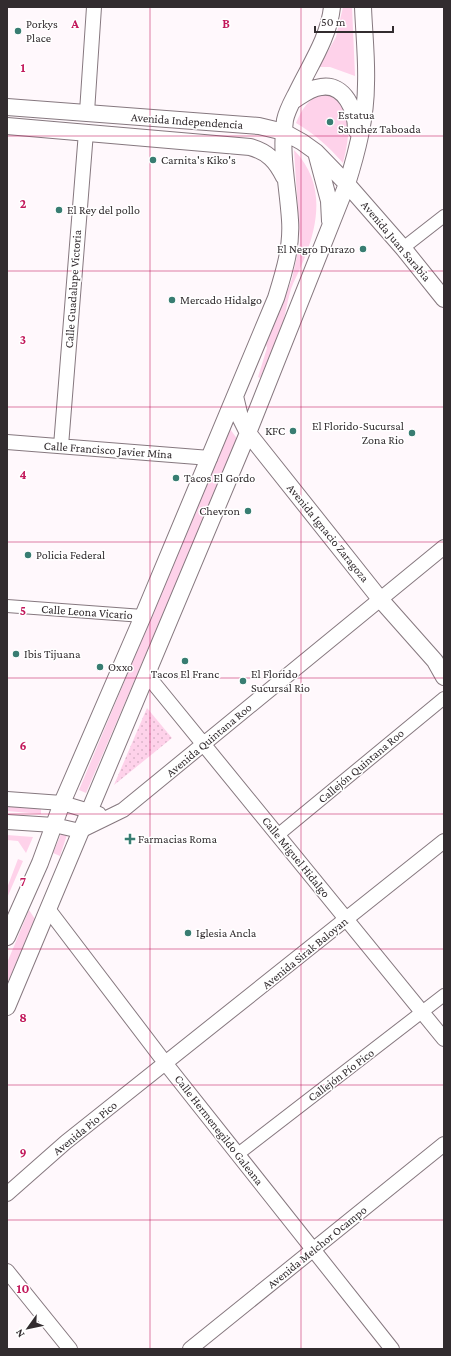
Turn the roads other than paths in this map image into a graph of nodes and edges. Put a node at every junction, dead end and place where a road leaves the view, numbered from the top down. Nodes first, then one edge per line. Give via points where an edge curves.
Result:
1 (94, 7) edge
2 (332, 7) edge
3 (363, 7) edge
4 (293, 101) junction
5 (7, 106) edge
6 (87, 112) junction
7 (7, 126) edge
8 (86, 132) junction
9 (284, 132) junction
10 (316, 152) junction
11 (357, 152) junction
12 (286, 179) junction
13 (347, 184) junction
14 (444, 216) edge
15 (330, 222) junction
16 (403, 248) junction
17 (444, 299) edge
18 (235, 396) junction
19 (248, 433) junction
20 (7, 442) edge
21 (61, 446) junction
22 (210, 458) junction
23 (444, 547) edge
24 (380, 599) junction
25 (7, 606) edge
26 (144, 616) junction
27 (439, 665) edge
28 (147, 675) junction
29 (444, 677) edge
30 (444, 698) edge
31 (203, 745) junction
32 (7, 799) edge
33 (62, 803) junction
34 (88, 810) junction
35 (109, 817) junction
36 (7, 822) edge
37 (54, 825) junction
38 (80, 831) junction
39 (279, 834) junction
40 (444, 841) edge
41 (40, 863) junction
42 (48, 909) junction
43 (347, 919) junction
44 (7, 937) edge
45 (444, 995) edge
46 (7, 1007) edge
47 (423, 1012) junction
48 (444, 1039) edge
49 (166, 1064) junction
50 (444, 1144) edge
51 (238, 1154) junction
52 (7, 1194) edge
53 (314, 1250) junction
54 (7, 1271) edge
55 (70, 1349) edge
56 (190, 1349) edge
57 (392, 1349) edge

1 - 6 street
2 - 4 main road via 323,38
3 - 11 main road via 366,84
4 - 9 main road via 285,118
4 - 11 main road via 322,86 337,90 345,96 356,120
5 - 6 main road, Avenida Independencia
6 - 9 main road, Avenida Independencia via 259,126
7 - 8 main road, Avenida Independencia
8 - 12 main road, Avenida Independencia via 250,146 262,150 275,160
8 - 21 street, Calle Guadalupe Victoria
9 - 10 main road, Avenida Independencia
9 - 12 main road
10 - 13 main road, Avenida Independencia
10 - 15 main road via 329,201
11 - 13 main road
12 - 18 main road via 290,221 287,262 276,298
13 - 15 main road
13 - 16 main road, Avenida Juan Sarabia
14 - 16 street
15 - 19 main road
16 - 17 main road, Avenida Juan Sarabia
18 - 19 main road, Avenida Ignacio Zaragoza via 240,417
18 - 22 main road
19 - 24 main road, Avenida Ignacio Zaragoza
19 - 28 main road
20 - 21 street, Calle Francisco Javier Mina
21 - 22 street, Calle Francisco Javier Mina
22 - 26 main road
23 - 24 street, Avenida Quintana Roo
24 - 27 main road, Avenida Ignacio Zaragoza
24 - 31 street, Avenida Quintana Roo
25 - 26 street, Calle Leona Vicario
26 - 33 main road
27 - 29 main road, Avenida Ignacio Zaragoza
28 - 31 street, Calle Miguel Hidalgo
28 - 34 main road
30 - 39 street, Callejón Quintana Roo
31 - 35 street, Avenida Quintana Roo via 123,810
31 - 39 street, Calle Miguel Hidalgo
32 - 33 street
33 - 34 street
33 - 37 main road
34 - 35 street
34 - 38 main road
35 - 38 street, Avenida Quintana Roo
36 - 37 street
37 - 38 street
37 - 41 main road
38 - 42 main road
39 - 43 street, Calle Miguel Hidalgo
40 - 43 street, Avenida Sirak Baloyan
41 - 42 main road via 41,893
41 - 44 main road
42 - 46 main road
42 - 49 street, Calle Hermenegildo Galeana
43 - 47 street, Calle Miguel Hidalgo
43 - 49 street, Avenida Sirak Baloyan
45 - 47 street, Callejón Pío Pico
47 - 48 street, Calle Miguel Hidalgo
47 - 51 street, Callejón Pío Pico
49 - 51 street, Calle Hermenegildo Galeana
49 - 52 street, Avenida Pio Pico via 66,1142
50 - 53 street, Avenida Melchor Ocampo
51 - 53 street, Calle Hermenegildo Galeana
53 - 56 street, Avenida Melchor Ocampo
53 - 57 street, Calle Hermenegildo Galeana
54 - 55 street

